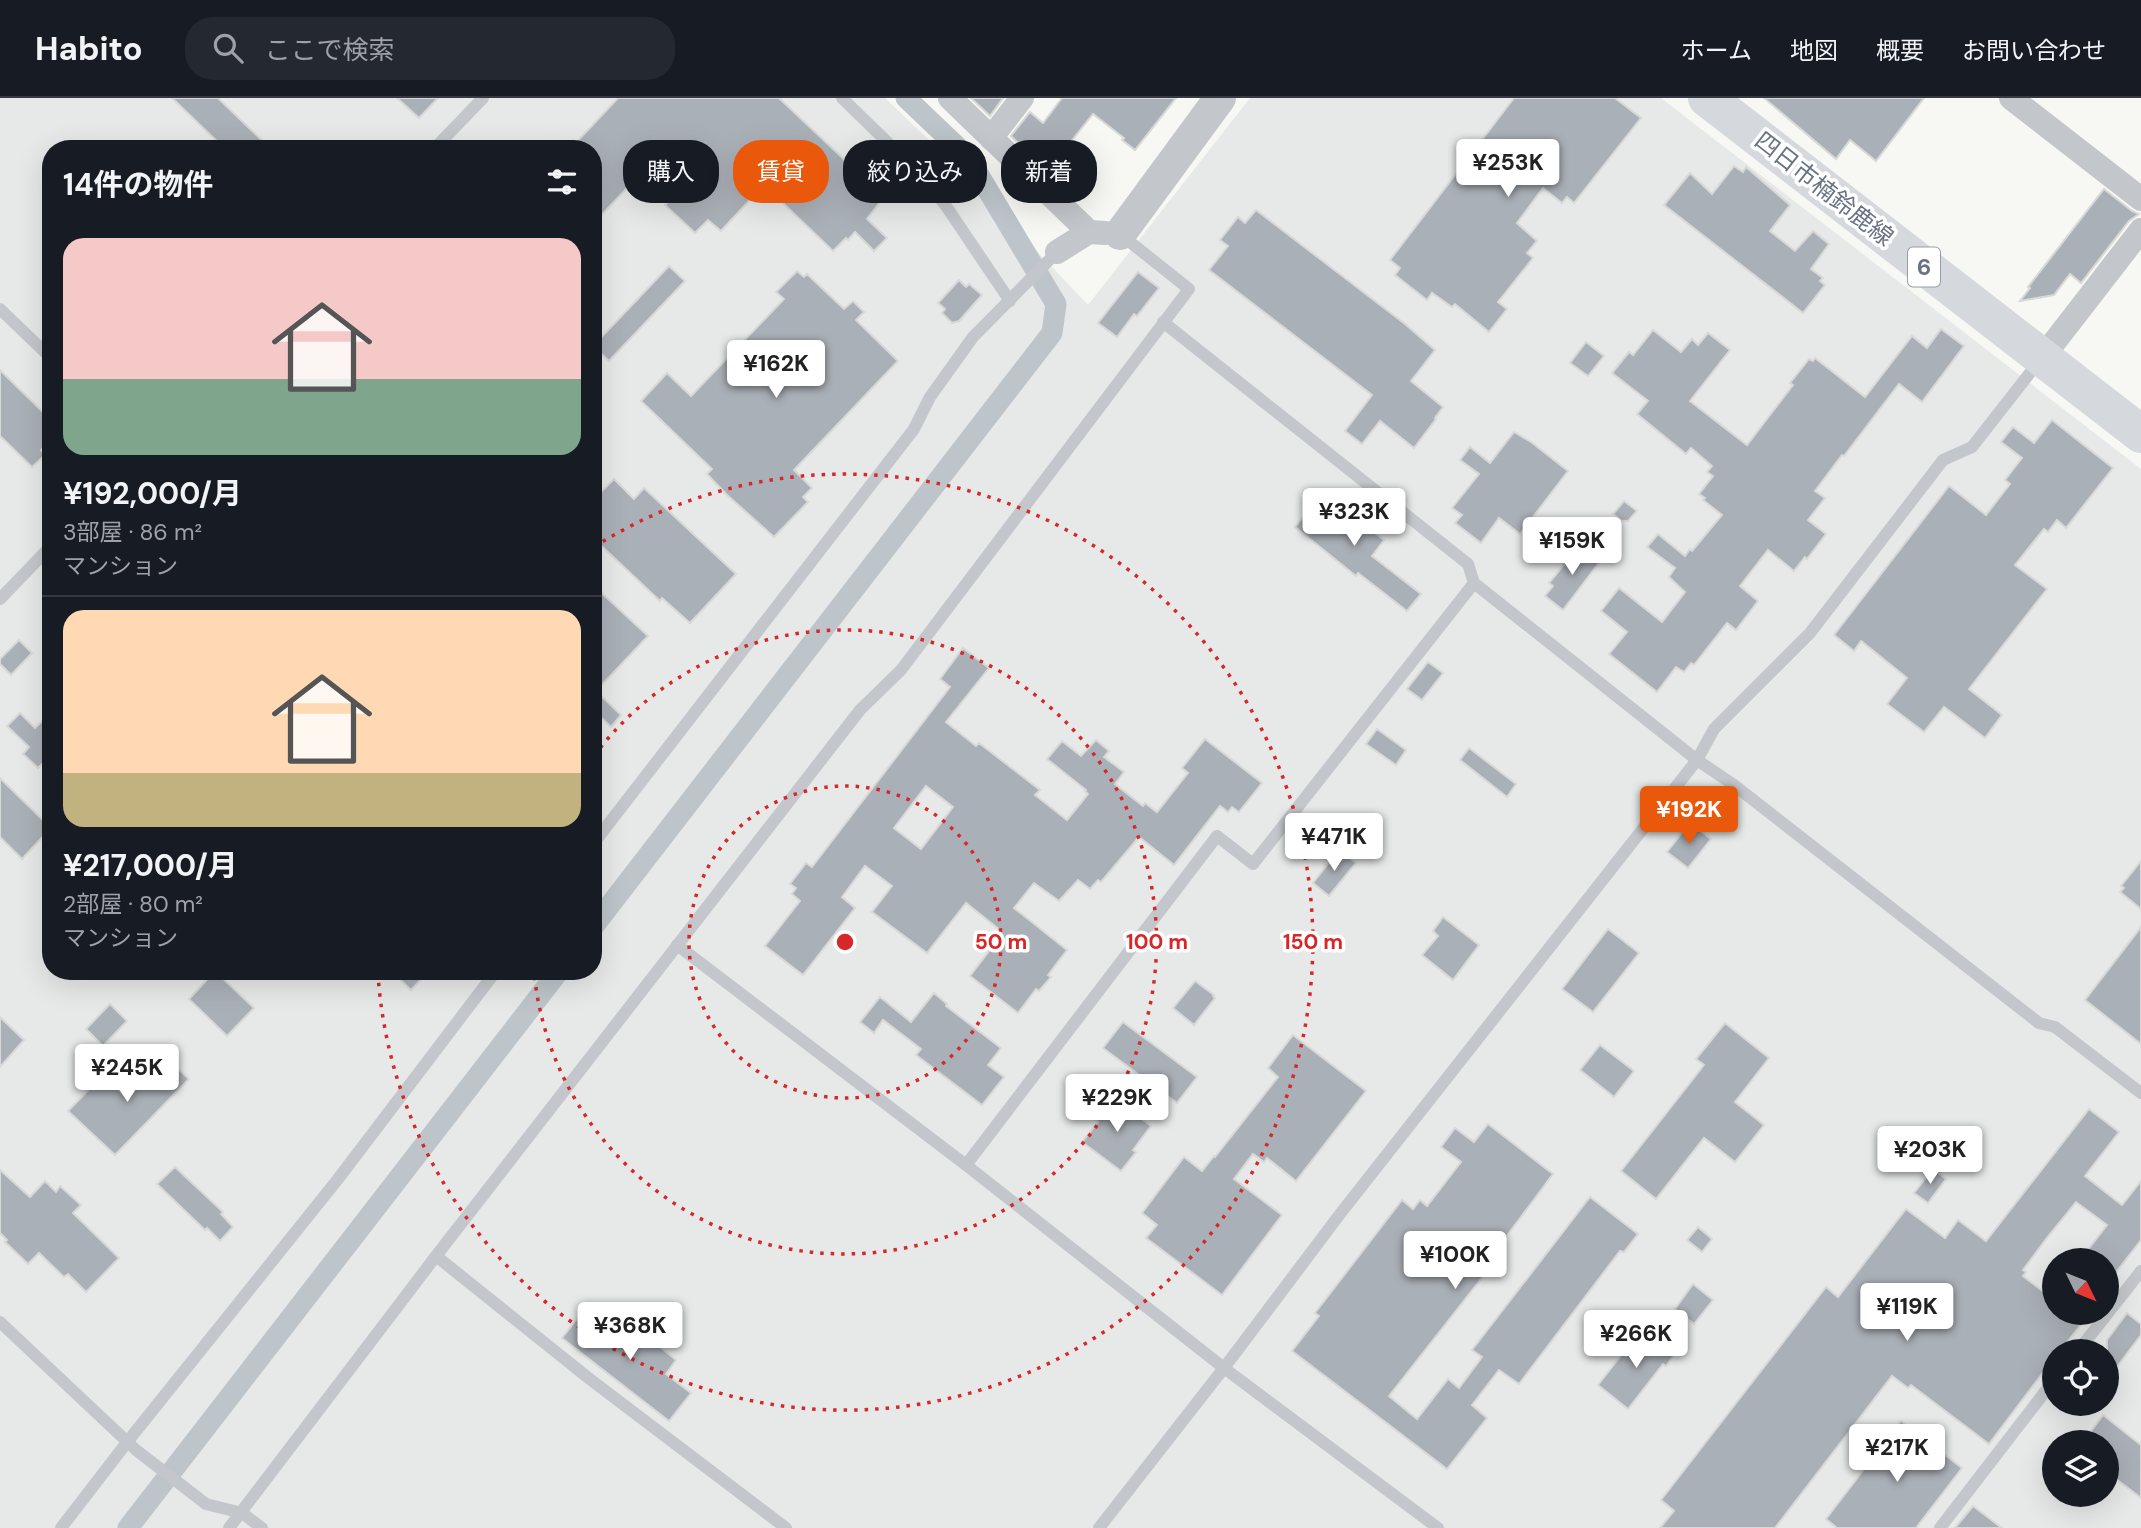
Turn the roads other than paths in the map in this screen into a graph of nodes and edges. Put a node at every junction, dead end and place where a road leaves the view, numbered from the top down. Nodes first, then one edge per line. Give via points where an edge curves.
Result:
1 (483, 98) edge
2 (842, 98) edge
3 (950, 98) edge
4 (1022, 98) edge
5 (1220, 98) edge
6 (2011, 98) edge
7 (1724, 103) edge
8 (991, 138) junction
9 (443, 140) edge
10 (2141, 199) edge
11 (2141, 230) edge
12 (1105, 233) junction
13 (1058, 253) joint
14 (1010, 301) junction
15 (0, 309) edge
16 (1163, 322) junction
17 (42, 349) edge
18 (2042, 358) junction
19 (2141, 434) edge
20 (42, 555) edge
21 (1475, 583) junction
22 (0, 599) edge
23 (1697, 760) junction
24 (602, 832) edge
25 (677, 944) junction
26 (489, 980) edge
27 (2141, 1093) edge
28 (966, 1164) junction
29 (436, 1256) junction
30 (2141, 1271) edge
31 (0, 1322) edge
32 (2087, 1339) edge
33 (1224, 1368) junction
34 (2042, 1396) edge
35 (132, 1446) junction
36 (242, 1513) junction
37 (61, 1528) edge
38 (229, 1528) edge
39 (262, 1528) edge
40 (786, 1528) edge
41 (1099, 1528) edge
42 (1438, 1528) edge
43 (1940, 1528) edge

1 - 9 lane
2 - 14 lane via 922,176
3 - 8 street
4 - 8 street
5 - 12 street
6 - 10 street
7 - 18 main road, 四日市楠鈴鹿線 / 6
8 - 12 street
11 - 18 street
12 - 13 street
12 - 16 lane via 1189,289
13 - 14 lane
14 - 24 lane via 973,337 930,397 914,429
15 - 17 lane
16 - 21 lane via 1468,564
16 - 25 lane via 901,670 860,710
18 - 19 main road, 四日市楠鈴鹿線 / 6
18 - 23 lane via 1972,447 1942,460 1810,633 1714,730
20 - 22 lane
21 - 23 lane
21 - 28 lane via 1253,864 1217,836
23 - 27 lane via 2039,1023 2055,1027
23 - 33 lane
25 - 28 lane
25 - 29 lane
26 - 35 lane
28 - 33 lane
29 - 36 lane
29 - 40 lane
30 - 32 lane
31 - 35 lane
33 - 41 lane
33 - 42 lane
34 - 43 lane
35 - 36 lane via 206,1504
35 - 37 lane
36 - 38 lane
36 - 39 lane

